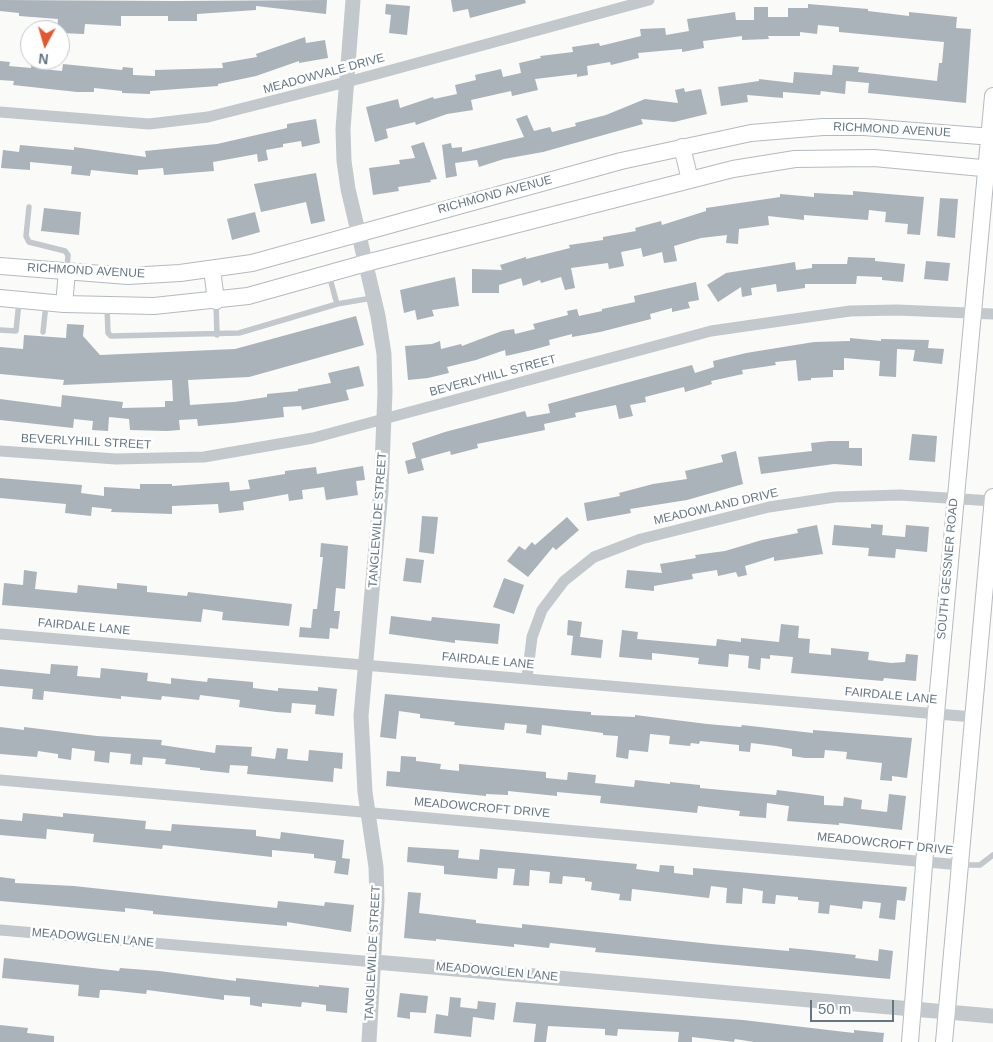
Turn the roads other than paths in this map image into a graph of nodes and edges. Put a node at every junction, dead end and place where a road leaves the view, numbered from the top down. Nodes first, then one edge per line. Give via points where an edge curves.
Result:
1 (353, 0) edge
2 (649, 0) edge
3 (346, 82) junction
4 (993, 96) edge
5 (0, 112) edge
6 (991, 137) edge
7 (682, 147) junction
8 (990, 168) edge
9 (690, 180) junction
10 (29, 207) dead end
11 (359, 232) junction
12 (366, 262) junction
13 (0, 266) edge
14 (212, 270) junction
15 (67, 272) junction
16 (328, 273) junction
17 (0, 298) edge
18 (374, 298) junction
19 (19, 300) junction
20 (216, 301) junction
21 (46, 302) junction
22 (64, 304) junction
23 (337, 304) junction
24 (107, 306) junction
25 (972, 312) junction
26 (993, 314) edge
27 (0, 330) edge
28 (43, 332) dead end
29 (217, 334) junction
30 (385, 420) junction
31 (0, 451) edge
32 (955, 497) junction
33 (993, 497) edge
34 (993, 501) edge
35 (0, 634) edge
36 (366, 664) junction
37 (527, 678) junction
38 (936, 713) junction
39 (973, 716) junction
40 (0, 780) edge
41 (368, 812) junction
42 (993, 855) edge
43 (924, 860) junction
44 (961, 865) junction
45 (0, 930) edge
46 (375, 962) junction
47 (914, 1008) junction
48 (947, 1011) junction
49 (993, 1016) edge
50 (369, 1042) edge
51 (910, 1042) edge
52 (944, 1042) edge

1 - 3 street, TANGLEWILDE STREET
2 - 3 street, MEADOWVALE DRIVE
3 - 5 street, MEADOWVALE DRIVE via 228,113 149,124
3 - 11 street, TANGLEWILDE STREET via 344,161
4 - 6 main road, SOUTH GESSNER ROAD
6 - 7 main road, RICHMOND AVENUE via 823,126 751,133
6 - 8 main road, SOUTH GESSNER ROAD
7 - 9 main road
7 - 11 main road, RICHMOND AVENUE
8 - 9 main road via 874,158 795,159
8 - 25 main road, SOUTH GESSNER ROAD
9 - 12 main road
10 - 15 lane via 26,236 29,242 65,251 68,255
11 - 12 street, TANGLEWILDE STREET
11 - 14 main road, RICHMOND AVENUE via 252,263
12 - 16 main road
12 - 18 street, TANGLEWILDE STREET
13 - 15 main road, RICHMOND AVENUE
14 - 15 main road, RICHMOND AVENUE via 136,276
14 - 20 main road
15 - 22 main road
16 - 20 main road via 248,296
16 - 23 lane
17 - 19 main road
18 - 23 lane
18 - 30 street, TANGLEWILDE STREET via 384,354
19 - 21 main road
19 - 27 lane via 16,331
20 - 24 main road
20 - 29 lane
21 - 22 main road
21 - 28 lane
22 - 24 main road
23 - 29 lane via 239,333
24 - 29 lane via 108,333 111,336
25 - 26 street, BEVERLYHILL STREET
25 - 30 street, BEVERLYHILL STREET via 850,311 711,331
25 - 32 main road, SOUTH GESSNER ROAD
30 - 31 street, BEVERLYHILL STREET via 282,445 204,457 116,459
30 - 36 street, TANGLEWILDE STREET
32 - 34 street, MEADOWLAND DRIVE
32 - 37 street, MEADOWLAND DRIVE via 835,497 769,507 641,539 594,557 564,581 542,610 532,637
32 - 38 main road, SOUTH GESSNER ROAD
33 - 34 main road
34 - 39 main road via 984,636
35 - 36 street, FAIRDALE LANE
36 - 37 street, FAIRDALE LANE
36 - 41 street, TANGLEWILDE STREET via 361,716
37 - 38 street, FAIRDALE LANE
38 - 39 street, FAIRDALE LANE
38 - 43 main road, SOUTH GESSNER ROAD
39 - 44 main road
40 - 41 street, MEADOWCROFT DRIVE
41 - 43 street, MEADOWCROFT DRIVE
41 - 46 street, TANGLEWILDE STREET via 376,867
42 - 44 lane via 980,865
43 - 44 street, MEADOWCROFT DRIVE
43 - 47 main road, SOUTH GESSNER ROAD
44 - 48 main road
45 - 46 street, MEADOWGLEN LANE
46 - 47 street, MEADOWGLEN LANE
46 - 50 street, TANGLEWILDE STREET
47 - 48 street, MEADOWGLEN LANE
47 - 51 main road, SOUTH GESSNER ROAD
48 - 49 street, MEADOWGLEN LANE
48 - 52 main road

